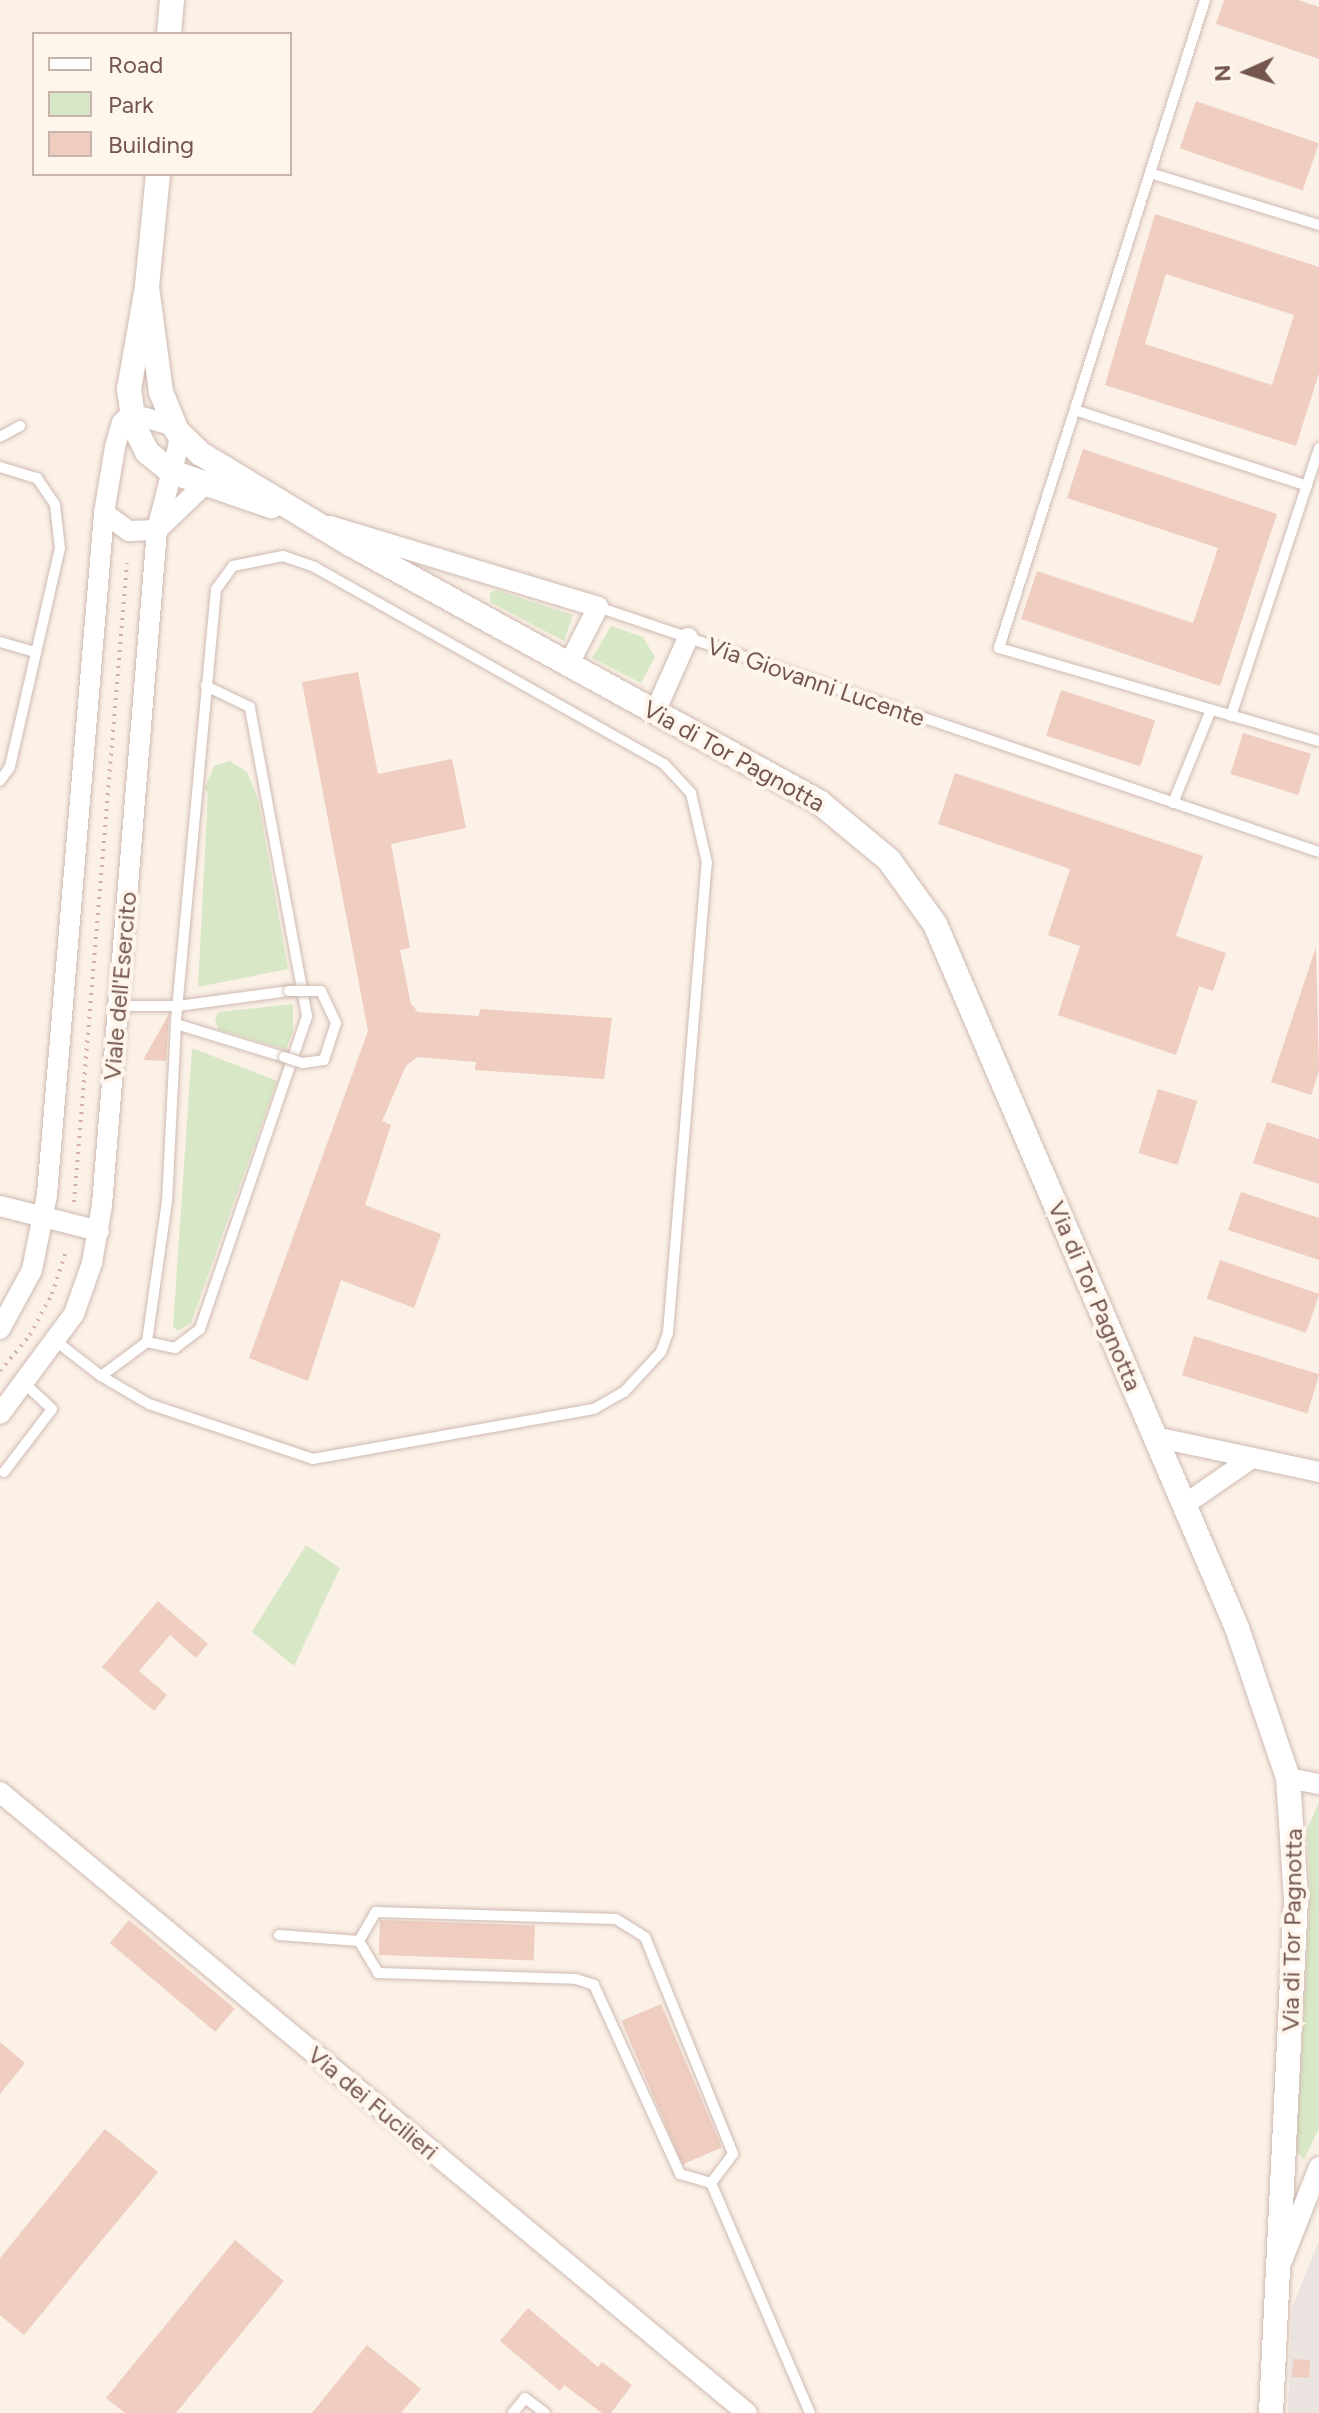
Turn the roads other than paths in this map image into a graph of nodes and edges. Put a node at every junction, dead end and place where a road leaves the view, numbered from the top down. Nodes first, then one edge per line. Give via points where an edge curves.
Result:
1 (172, 0) edge
2 (1205, 0) edge
3 (169, 32) edge
4 (1150, 173) junction
5 (158, 176) edge
6 (1319, 225) edge
7 (147, 287) junction
8 (1075, 410) junction
9 (131, 414) junction
10 (20, 426) dead end
11 (177, 431) junction
12 (0, 437) edge
13 (1319, 448) edge
14 (0, 467) edge
15 (172, 472) junction
16 (204, 485) junction
17 (1307, 486) junction
18 (104, 513) junction
19 (311, 521) junction
20 (157, 530) junction
21 (598, 607) junction
22 (688, 638) junction
23 (0, 642) edge
24 (36, 652) junction
25 (569, 664) junction
26 (206, 686) junction
27 (1211, 710) junction
28 (655, 712) junction
29 (1231, 716) junction
30 (1319, 741) edge
31 (0, 781) edge
32 (1173, 803) junction
33 (1319, 852) edge
34 (118, 1006) junction
35 (178, 1006) junction
36 (176, 1024) junction
37 (0, 1206) edge
38 (43, 1218) junction
39 (99, 1231) junction
40 (0, 1329) edge
41 (57, 1342) junction
42 (147, 1342) junction
43 (101, 1376) junction
44 (25, 1384) junction
45 (0, 1414) edge
46 (1155, 1437) junction
47 (1252, 1458) junction
48 (4, 1472) dead end
49 (1319, 1472) edge
50 (1184, 1505) junction
51 (1288, 1778) junction
52 (1319, 1784) edge
53 (0, 1792) edge
54 (279, 1935) dead end
55 (359, 1941) junction
56 (1319, 2167) edge
57 (711, 2183) junction
58 (1278, 2272) junction
59 (513, 2413) edge
60 (545, 2413) edge
61 (747, 2413) edge
62 (810, 2413) edge
63 (1271, 2413) edge

1 - 3 street
2 - 4 lane
4 - 6 lane
4 - 8 lane
5 - 7 street, Via di Tor Pagnotta
7 - 9 street, Via di Tor Pagnotta via 130,378
7 - 11 street, Via di Tor Pagnotta via 157,380
8 - 17 lane
8 - 27 lane via 999,648
9 - 11 street
9 - 15 street, Via di Tor Pagnotta via 144,448
9 - 18 street via 122,423 115,447
10 - 12 lane
11 - 15 street, Viale dell'Esercito via 179,451
11 - 19 street, Via di Tor Pagnotta via 207,458
13 - 17 lane
14 - 24 lane via 37,478 55,505 60,548
15 - 16 street, Via di Tor Pagnotta
15 - 20 street, Viale dell'Esercito
16 - 19 street, Via di Tor Pagnotta
16 - 20 street
17 - 29 lane
18 - 20 street via 129,531
18 - 38 street
19 - 21 street, Via Giovanni Lucente
19 - 25 street, Via di Tor Pagnotta
20 - 34 street, Viale dell'Esercito
21 - 22 lane, Via Giovanni Lucente
21 - 25 street
22 - 28 street
22 - 32 lane, Via Giovanni Lucente
23 - 24 lane
24 - 31 lane via 10,767
25 - 28 street, Via di Tor Pagnotta
26 - 35 lane
26 - 42 lane via 250,707 307,1016 200,1329 175,1348
26 - 43 lane via 216,589 233,566 283,556 315,567 664,764 691,793 707,863 668,1333 648,1370 594,1409 332,1459 313,1459 149,1404
27 - 29 lane
27 - 32 lane
28 - 46 street, Via di Tor Pagnotta via 835,813 913,888 961,981
29 - 30 lane
32 - 33 lane, Via Giovanni Lucente
34 - 35 lane
34 - 39 street, Viale dell'Esercito
35 - 36 lane
35 - 36 lane, bridge via 321,991 336,1023 324,1060 303,1063
36 - 42 lane via 167,1201
37 - 38 street
38 - 39 street
38 - 40 street via 27,1282
39 - 41 street, Viale dell'Esercito via 81,1296
41 - 43 lane
41 - 44 street, Viale dell'Esercito
42 - 43 lane
44 - 45 street, Viale dell'Esercito
44 - 48 lane via 52,1409
46 - 47 street
46 - 50 street, Via di Tor Pagnotta
47 - 49 street
47 - 50 street
50 - 51 street, Via di Tor Pagnotta via 1271,1713
51 - 52 street
51 - 58 street, Via di Tor Pagnotta via 1296,1898
53 - 61 street, Via dei Fucilieri
54 - 55 lane
55 - 57 lane via 378,1973 576,1979 594,1985 680,2174
55 - 57 lane via 376,1912 616,1919 645,1937 733,2154
56 - 58 street
57 - 62 lane
58 - 63 street, Via di Tor Pagnotta
59 - 60 lane via 525,2398

